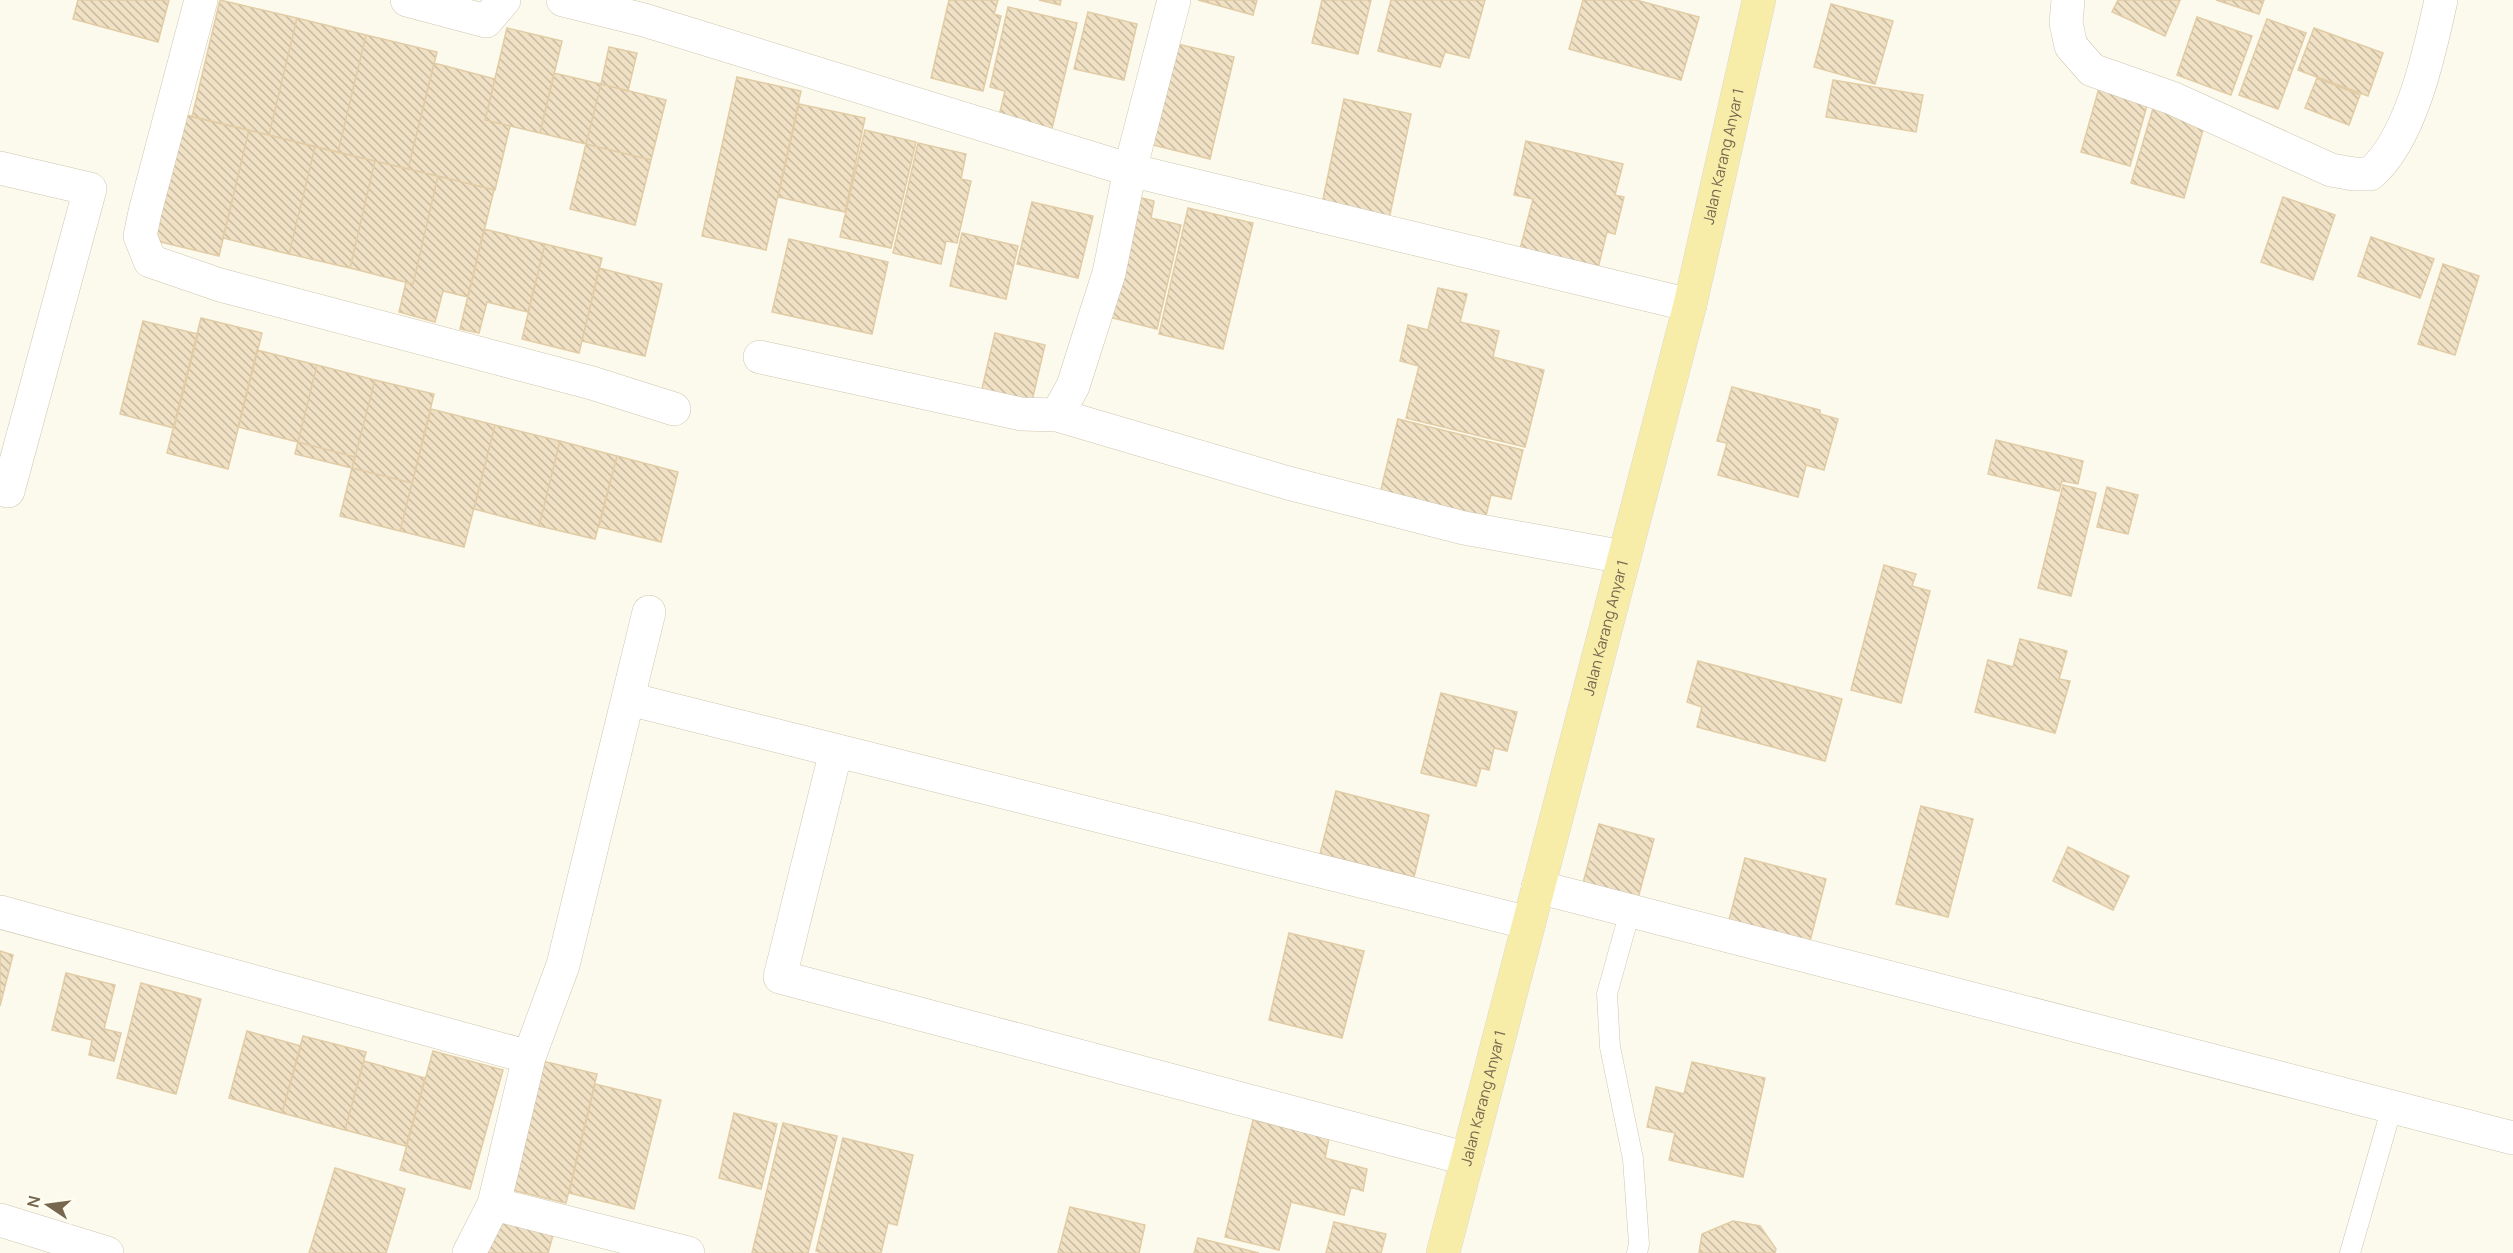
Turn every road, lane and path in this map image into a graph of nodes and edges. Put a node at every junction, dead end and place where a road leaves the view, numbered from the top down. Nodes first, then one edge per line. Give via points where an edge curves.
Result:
1 (201, 0) edge
2 (407, 0) edge
3 (504, 0) edge
4 (563, 0) edge
5 (1174, 0) edge
6 (1759, 0) edge
7 (2068, 0) edge
8 (2442, 0) edge
9 (0, 168) edge
10 (1130, 170) junction
11 (1690, 305) junction
12 (760, 357) dead end
13 (674, 410) dead end
14 (1057, 415) junction
15 (0, 489) edge
16 (1624, 557) junction
17 (649, 612) dead end
18 (628, 699) junction
19 (836, 751) junction
20 (1538, 887) junction
21 (1630, 911) junction
22 (0, 912) edge
23 (1529, 923) junction
24 (529, 1057) junction
25 (2392, 1107) junction
26 (2513, 1138) edge
27 (1468, 1159) junction
28 (494, 1204) junction
29 (0, 1220) edge
30 (107, 1253) edge
31 (469, 1253) edge
32 (688, 1253) edge
33 (1443, 1253) edge
34 (1637, 1253) edge
35 (2350, 1253) edge

1 - 13 street via 140,236 150,261 220,285 603,386
2 - 3 street via 486,21
4 - 10 street via 644,20
5 - 10 street
6 - 11 main road, Jalan Karang Anyar 1
7 - 8 street via 2066,23 2071,46 2092,70 2172,98 2331,170 2354,174 2370,174 2382,165 2393,148 2426,70
9 - 15 street via 90,189 8,491
10 - 11 street
10 - 14 street via 1109,273 1073,386
11 - 16 main road, Jalan Karang Anyar 1
12 - 14 street via 1021,414
14 - 16 street via 1288,483 1464,528
16 - 20 main road, Jalan Karang Anyar 1
17 - 18 street
18 - 19 street
18 - 24 street via 563,965
19 - 23 street
19 - 27 street via 780,977
20 - 21 street
20 - 23 main road, Jalan Karang Anyar 1
21 - 25 street
21 - 34 lane via 1607,994 1610,1047 1633,1159
22 - 24 street
23 - 27 main road, Jalan Karang Anyar 1
24 - 28 street
25 - 26 street
25 - 35 lane
27 - 33 main road, Jalan Karang Anyar 1
28 - 31 street
28 - 32 street
29 - 30 street

